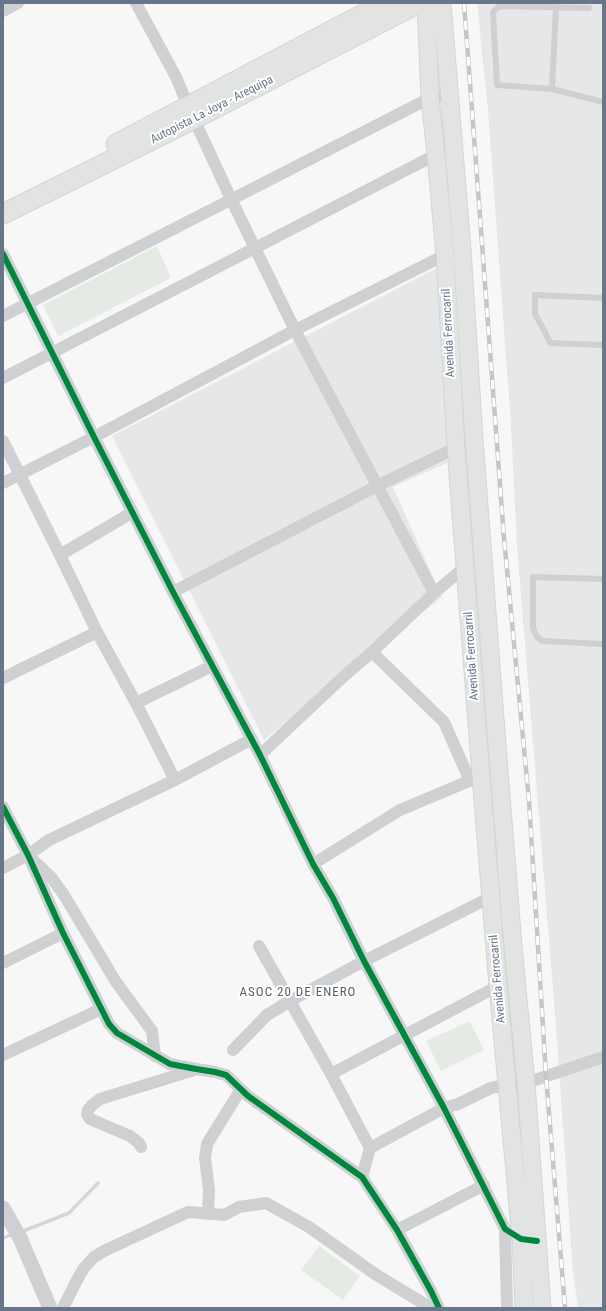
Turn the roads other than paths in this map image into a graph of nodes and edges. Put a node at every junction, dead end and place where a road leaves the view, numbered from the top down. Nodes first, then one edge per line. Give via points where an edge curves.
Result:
1 (18, 3) edge
2 (136, 3) edge
3 (384, 3) edge
4 (419, 3) edge
5 (426, 3) edge
6 (442, 3) edge
7 (556, 7) junction
8 (589, 8) dead end
9 (3, 11) edge
10 (552, 89) junction
11 (449, 94) junction
12 (430, 98) junction
13 (603, 102) edge
14 (191, 113) junction
15 (453, 146) junction
16 (436, 155) junction
17 (231, 199) junction
18 (3, 202) edge
19 (3, 214) edge
20 (255, 248) junction
21 (462, 249) junction
22 (3, 254) edge
23 (445, 255) junction
24 (603, 298) edge
25 (28, 303) junction
26 (3, 316) edge
27 (295, 330) junction
28 (603, 345) edge
29 (52, 352) junction
30 (3, 378) edge
31 (94, 437) junction
32 (474, 439) junction
33 (3, 441) edge
34 (456, 448) junction
35 (19, 475) junction
36 (3, 483) edge
37 (377, 486) junction
38 (133, 512) junction
39 (60, 555) junction
40 (465, 567) junction
41 (603, 579) edge
42 (173, 592) junction
43 (434, 593) junction
44 (96, 632) junction
45 (603, 644) edge
46 (372, 652) junction
47 (212, 666) junction
48 (3, 678) edge
49 (136, 703) junction
50 (252, 739) junction
51 (260, 755) junction
52 (475, 779) junction
53 (175, 780) junction
54 (3, 807) edge
55 (28, 855) junction
56 (313, 864) junction
57 (3, 868) edge
58 (491, 897) junction
59 (63, 933) junction
60 (259, 946) dead end
61 (364, 961) junction
62 (3, 963) edge
63 (498, 986) junction
64 (290, 1001) junction
65 (101, 1009) junction
66 (405, 1035) junction
67 (234, 1050) dead end
68 (3, 1055) edge
69 (155, 1056) junction
70 (603, 1057) edge
71 (196, 1070) junction
72 (330, 1074) junction
73 (526, 1083) junction
74 (507, 1084) junction
75 (241, 1090) junction
76 (444, 1108) junction
77 (140, 1147) dead end
78 (370, 1148) junction
79 (362, 1177) junction
80 (484, 1185) junction
81 (3, 1208) edge
82 (208, 1214) junction
83 (505, 1229) junction
84 (397, 1230) junction
85 (529, 1240) junction
86 (50, 1308) edge
87 (63, 1308) edge
88 (431, 1308) edge
89 (439, 1308) edge
90 (507, 1308) edge
91 (524, 1308) edge
92 (542, 1308) edge

1 - 9 street
2 - 14 street via 176,77
3 - 14 main road, Autopista La Joya - Arequipa
4 - 14 main road, Autopista La Joya - Arequipa
5 - 12 main road, Avenida Ferrocarril
6 - 11 main road, Avenida Ferrocarril
7 - 8 lane
7 - 10 lane
7 - 10 lane via 499,6 493,12 497,85
10 - 13 lane
11 - 12 street
11 - 15 main road, Avenida Ferrocarril
12 - 16 main road, Avenida Ferrocarril
12 - 17 street
14 - 17 street
14 - 18 main road, Autopista La Joya - Arequipa
14 - 19 main road, Autopista La Joya - Arequipa
15 - 16 street
15 - 21 main road, Avenida Ferrocarril
16 - 20 street
16 - 23 main road, Avenida Ferrocarril
17 - 20 street
17 - 25 street
20 - 27 street
20 - 29 street
21 - 23 street
21 - 32 main road, Avenida Ferrocarril
22 - 25 street
23 - 27 street
23 - 34 main road, Avenida Ferrocarril
24 - 28 lane via 535,295 535,314 550,343
25 - 26 street
25 - 29 street
27 - 31 street
27 - 37 street
29 - 30 street
29 - 31 street
31 - 35 street
31 - 38 street
32 - 34 street
32 - 73 main road, Avenida Ferrocarril
33 - 35 street
34 - 37 street
34 - 40 main road, Avenida Ferrocarril
35 - 36 street
35 - 39 street
37 - 42 street
37 - 43 street
38 - 39 street
38 - 42 street
39 - 44 street
40 - 43 street
40 - 52 main road, Avenida Ferrocarril
41 - 45 lane via 533,578 532,628 537,638 542,641
42 - 47 street
43 - 46 street
44 - 48 street
44 - 49 street
46 - 51 street
46 - 52 street via 444,722
47 - 49 street
47 - 50 street
49 - 53 street
50 - 51 street
50 - 53 street
51 - 56 street
52 - 56 street via 400,810
52 - 58 main road, Avenida Ferrocarril
53 - 55 street via 49,840
54 - 55 street
55 - 57 street
55 - 59 street
55 - 69 street via 60,889 116,982 152,1031
56 - 61 street
58 - 61 street
58 - 63 main road, Avenida Ferrocarril
59 - 62 street
59 - 65 street
60 - 64 street
61 - 64 street
61 - 66 street
63 - 66 street
63 - 74 main road, Avenida Ferrocarril
64 - 67 street via 267,1015
64 - 72 street
65 - 68 street
65 - 69 street via 116,1033
66 - 72 street
66 - 76 street
69 - 71 street via 170,1064
70 - 73 street
71 - 75 street via 226,1075
71 - 77 street via 100,1099 88,1110 90,1120 130,1136
72 - 78 street
73 - 74 street
73 - 85 main road, Avenida Ferrocarril
74 - 76 street
74 - 85 main road, Avenida Ferrocarril
75 - 79 street
75 - 82 street via 207,1144 205,1158 209,1190
76 - 78 street
76 - 80 street
78 - 79 street
79 - 84 street
80 - 83 street
80 - 84 street
81 - 86 street via 20,1238
82 - 87 street via 188,1212 94,1257 77,1280
82 - 88 street via 224,1215 239,1207 266,1203 309,1227 375,1274
83 - 85 street
83 - 90 street
84 - 89 street
85 - 91 main road, Avenida Ferrocarril
85 - 92 main road, Avenida Ferrocarril

